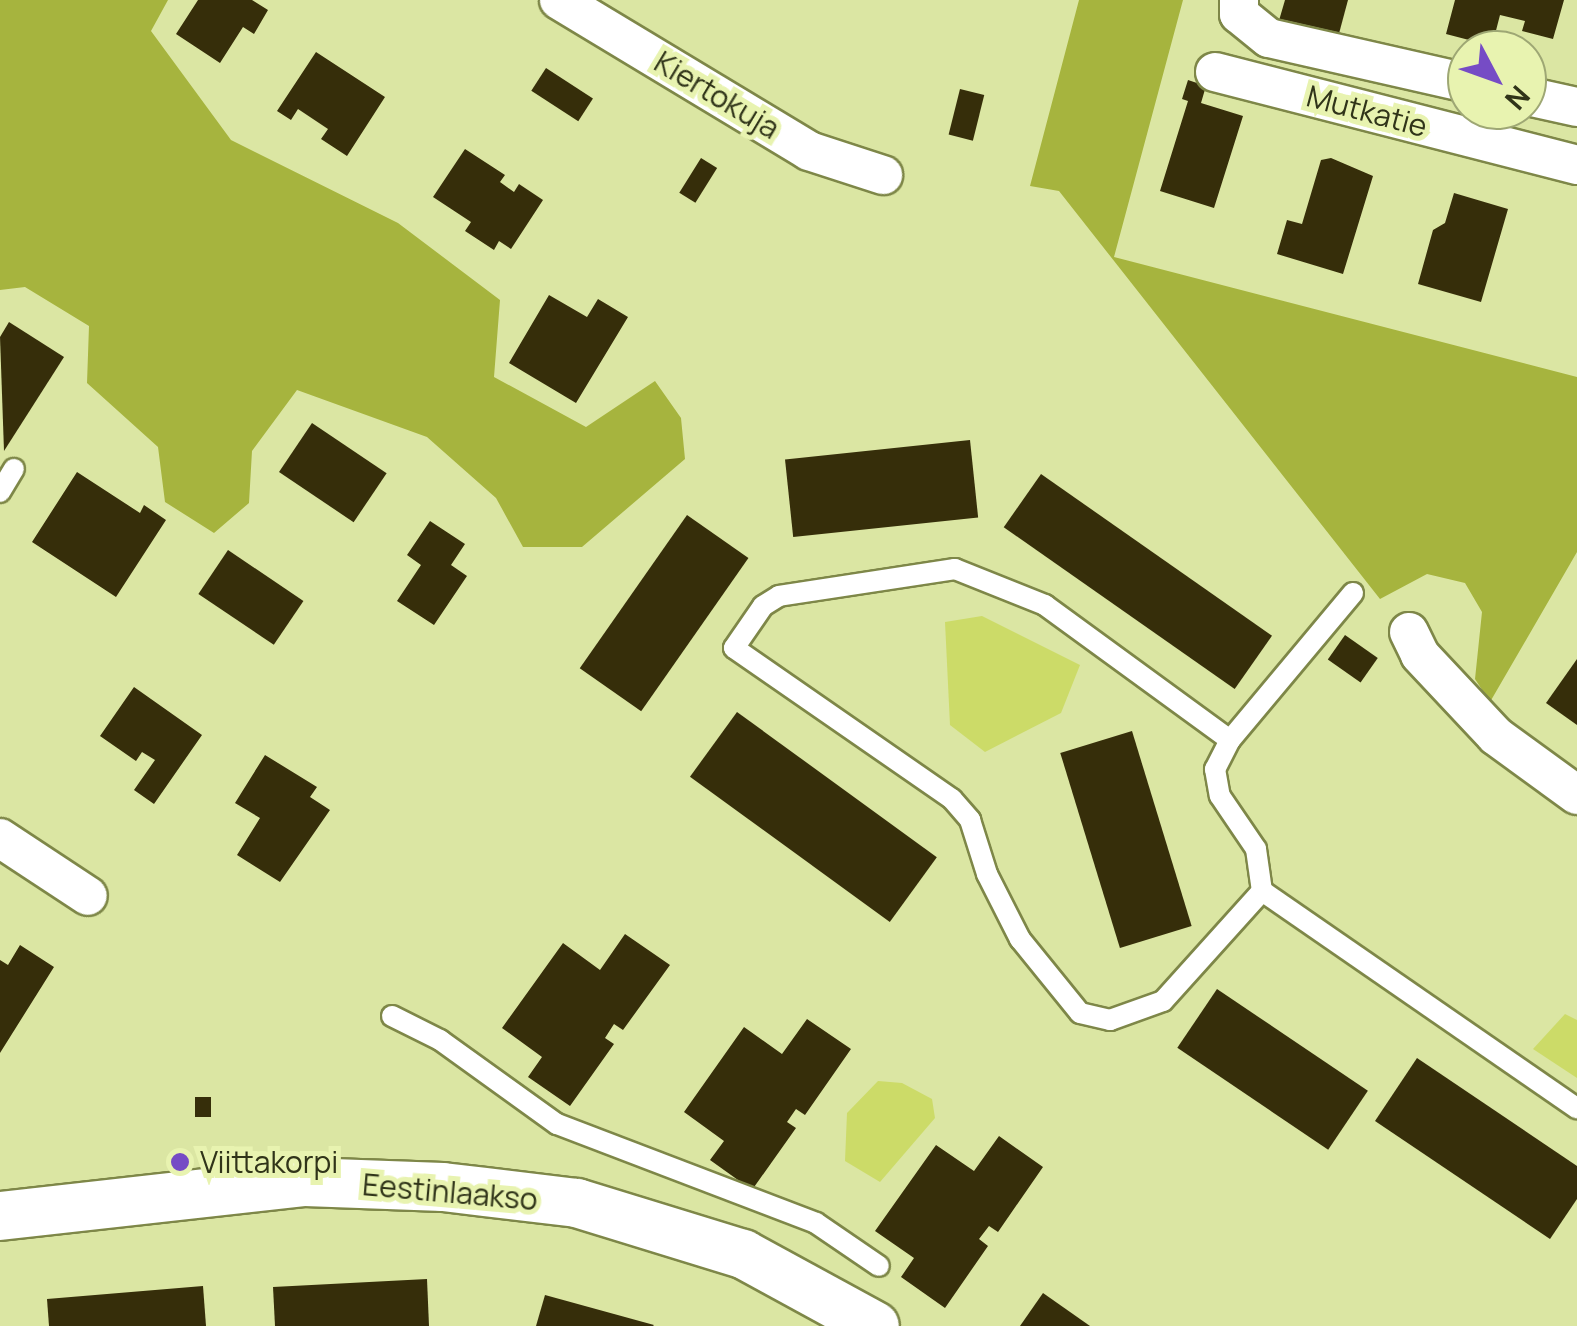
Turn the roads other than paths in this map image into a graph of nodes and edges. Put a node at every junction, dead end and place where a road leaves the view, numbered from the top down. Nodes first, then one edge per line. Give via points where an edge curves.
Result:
1 (559, 0) edge
2 (1239, 0) edge
3 (1215, 72) dead end
4 (1447, 78) edge
5 (1547, 101) edge
6 (1577, 108) edge
7 (1577, 165) edge
8 (883, 175) dead end
9 (14, 469) dead end
10 (0, 492) edge
11 (1354, 593) dead end
12 (1409, 632) dead end
13 (1230, 740) junction
14 (1577, 795) edge
15 (0, 838) edge
16 (1262, 892) junction
17 (88, 896) dead end
18 (392, 1016) dead end
19 (1577, 1108) edge
20 (0, 1216) edge
21 (878, 1266) dead end
22 (875, 1326) edge

1 - 8 street, Kiertokuja via 809,151
2 - 4 street via 1240,14 1269,38
3 - 7 street, Mutkatie
5 - 6 street
9 - 10 lane
11 - 13 lane
12 - 14 street via 1420,656 1496,736
13 - 16 lane via 1216,768 1220,796 1256,849
13 - 16 lane via 1045,606 954,568 779,596 762,606 734,648 952,799 970,820 987,874 1020,940 1080,1013 1110,1020 1163,1001
15 - 17 street
16 - 19 lane
18 - 21 lane via 440,1040 557,1124 816,1223
20 - 22 street, Eestinlaakso via 305,1182 443,1186 558,1200 744,1254

